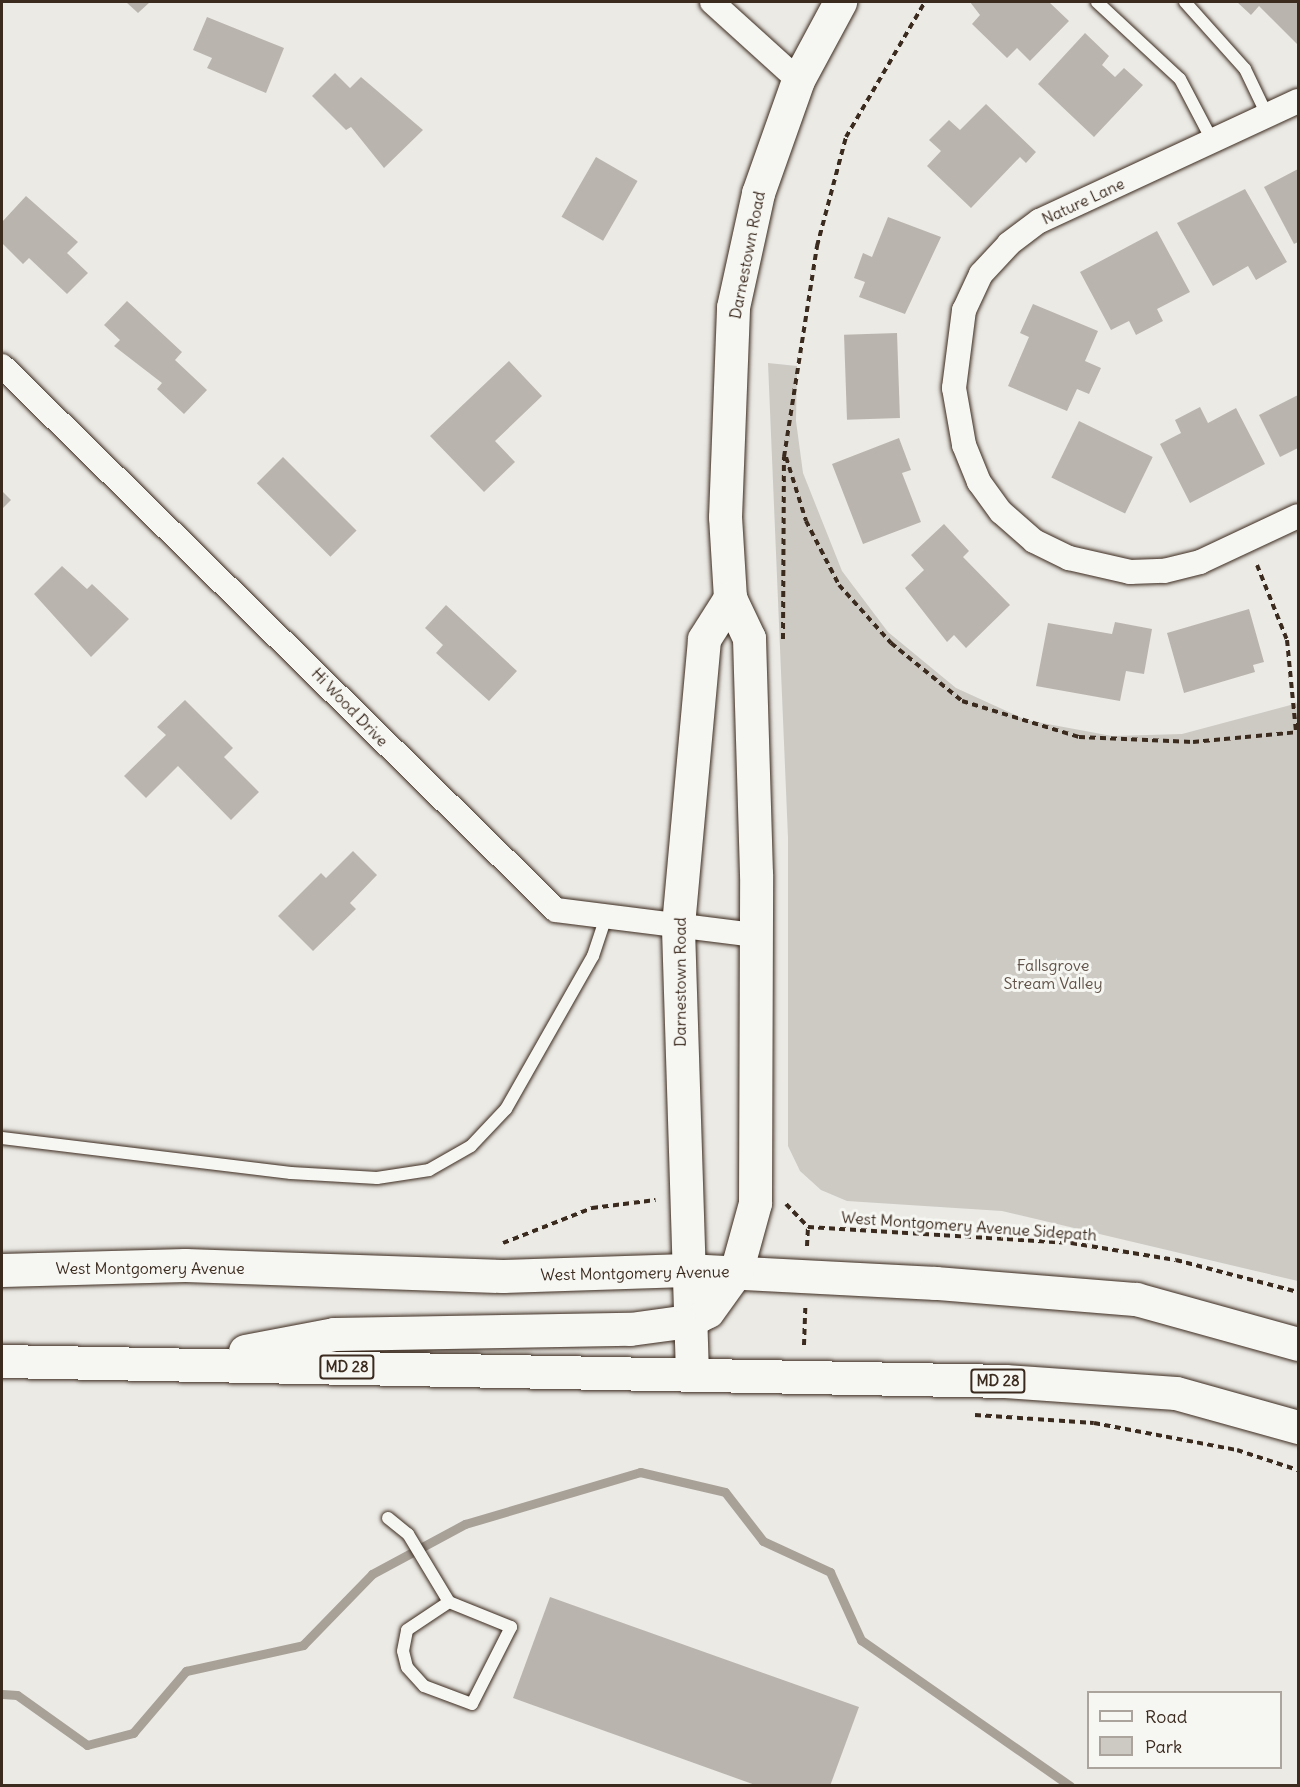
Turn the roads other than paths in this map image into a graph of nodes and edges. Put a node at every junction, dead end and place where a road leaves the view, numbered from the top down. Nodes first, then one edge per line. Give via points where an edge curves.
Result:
1 (711, 2) edge
2 (840, 2) edge
3 (1097, 2) edge
4 (1185, 2) edge
5 (798, 80) junction
6 (1299, 101) edge
7 (1267, 115) junction
8 (1212, 140) junction
9 (2, 366) edge
10 (1299, 516) edge
11 (730, 598) junction
12 (606, 916) junction
13 (678, 926) junction
14 (753, 935) junction
15 (2, 1138) edge
16 (2, 1270) edge
17 (686, 1270) junction
18 (736, 1272) junction
19 (689, 1322) junction
20 (1299, 1344) edge
21 (2, 1361) edge
22 (181, 1364) junction
23 (692, 1374) junction
24 (1299, 1427) edge
25 (388, 1518) dead end
26 (449, 1602) junction

1 - 5 street
2 - 5 main road, Darnestown Road
3 - 8 lane via 1180,79
4 - 7 lane via 1245,69
5 - 11 main road, Darnestown Road via 758,193 733,307 725,517
6 - 7 street, Nature Lane
7 - 8 street, Nature Lane
8 - 10 street, Nature Lane via 1039,221 1009,244 981,274 964,310 954,388 964,445 979,482 1001,512 1034,541 1069,558 1130,572 1200,562
9 - 12 street, Hi Wood Drive via 295,651 485,846 556,910
11 - 13 main road, Darnestown Road via 704,639
11 - 14 main road, Darnestown Road via 749,638
12 - 13 street, Hi Wood Drive
12 - 15 lane via 593,956 506,1109 471,1146 429,1170 377,1178 291,1173
13 - 14 street, Hi Wood Drive
13 - 17 main road, Darnestown Road
14 - 18 main road, Darnestown Road via 755,1203
16 - 17 main road, West Montgomery Avenue via 185,1264 503,1276
17 - 18 main road, West Montgomery Avenue
17 - 19 main road, Darnestown Road
18 - 19 main road via 708,1311
18 - 20 main road, West Montgomery Avenue via 1136,1299
19 - 22 main road via 630,1329 334,1334
19 - 23 main road, Darnestown Road
21 - 22 main road, MD 28
22 - 23 main road, MD 28
23 - 24 main road, MD 28 via 1005,1381 1176,1393
25 - 26 lane via 408,1534
26 - 26 lane via 511,1627 472,1704 424,1686 407,1667 403,1651 407,1630

